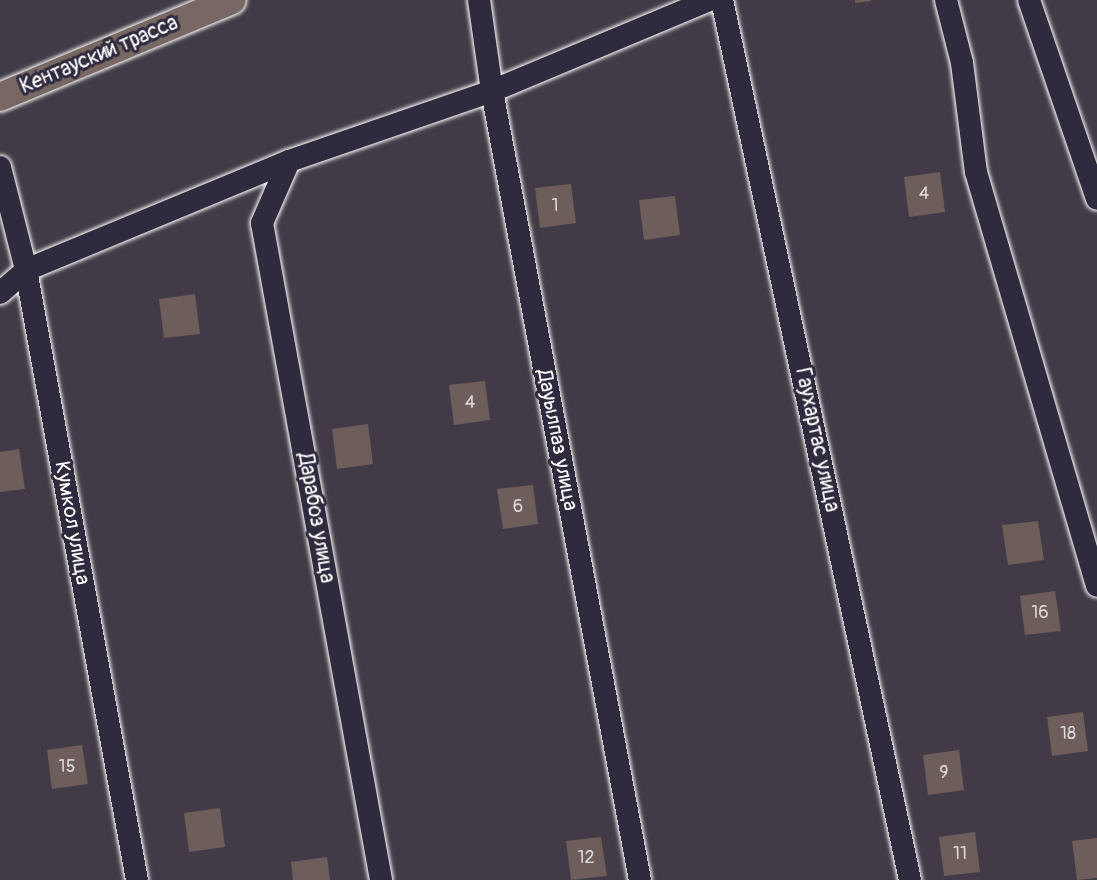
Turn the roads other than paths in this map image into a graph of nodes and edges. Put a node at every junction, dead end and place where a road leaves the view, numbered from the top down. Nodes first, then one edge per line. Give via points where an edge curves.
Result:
1 (232, 0) edge
2 (480, 0) edge
3 (710, 0) edge
4 (722, 0) edge
5 (946, 0) edge
6 (1029, 0) edge
7 (492, 91) junction
8 (0, 97) edge
9 (289, 160) junction
10 (0, 168) edge
11 (1097, 199) edge
12 (26, 270) junction
13 (0, 292) edge
14 (1097, 586) edge
15 (137, 880) edge
16 (381, 880) edge
17 (640, 880) edge
18 (910, 880) edge

1 - 8 main road, Кентауский трасса
2 - 7 street, Дауылпаз улица
3 - 7 street
4 - 18 street, Гаухартас улица
5 - 14 street via 962,63 976,172
6 - 11 street
7 - 9 street
7 - 17 street, Дауылпаз улица
9 - 12 street
9 - 16 street, Дарабоз улица via 262,224
10 - 12 street, Кумкол улица
12 - 13 street
12 - 15 street, Кумкол улица

